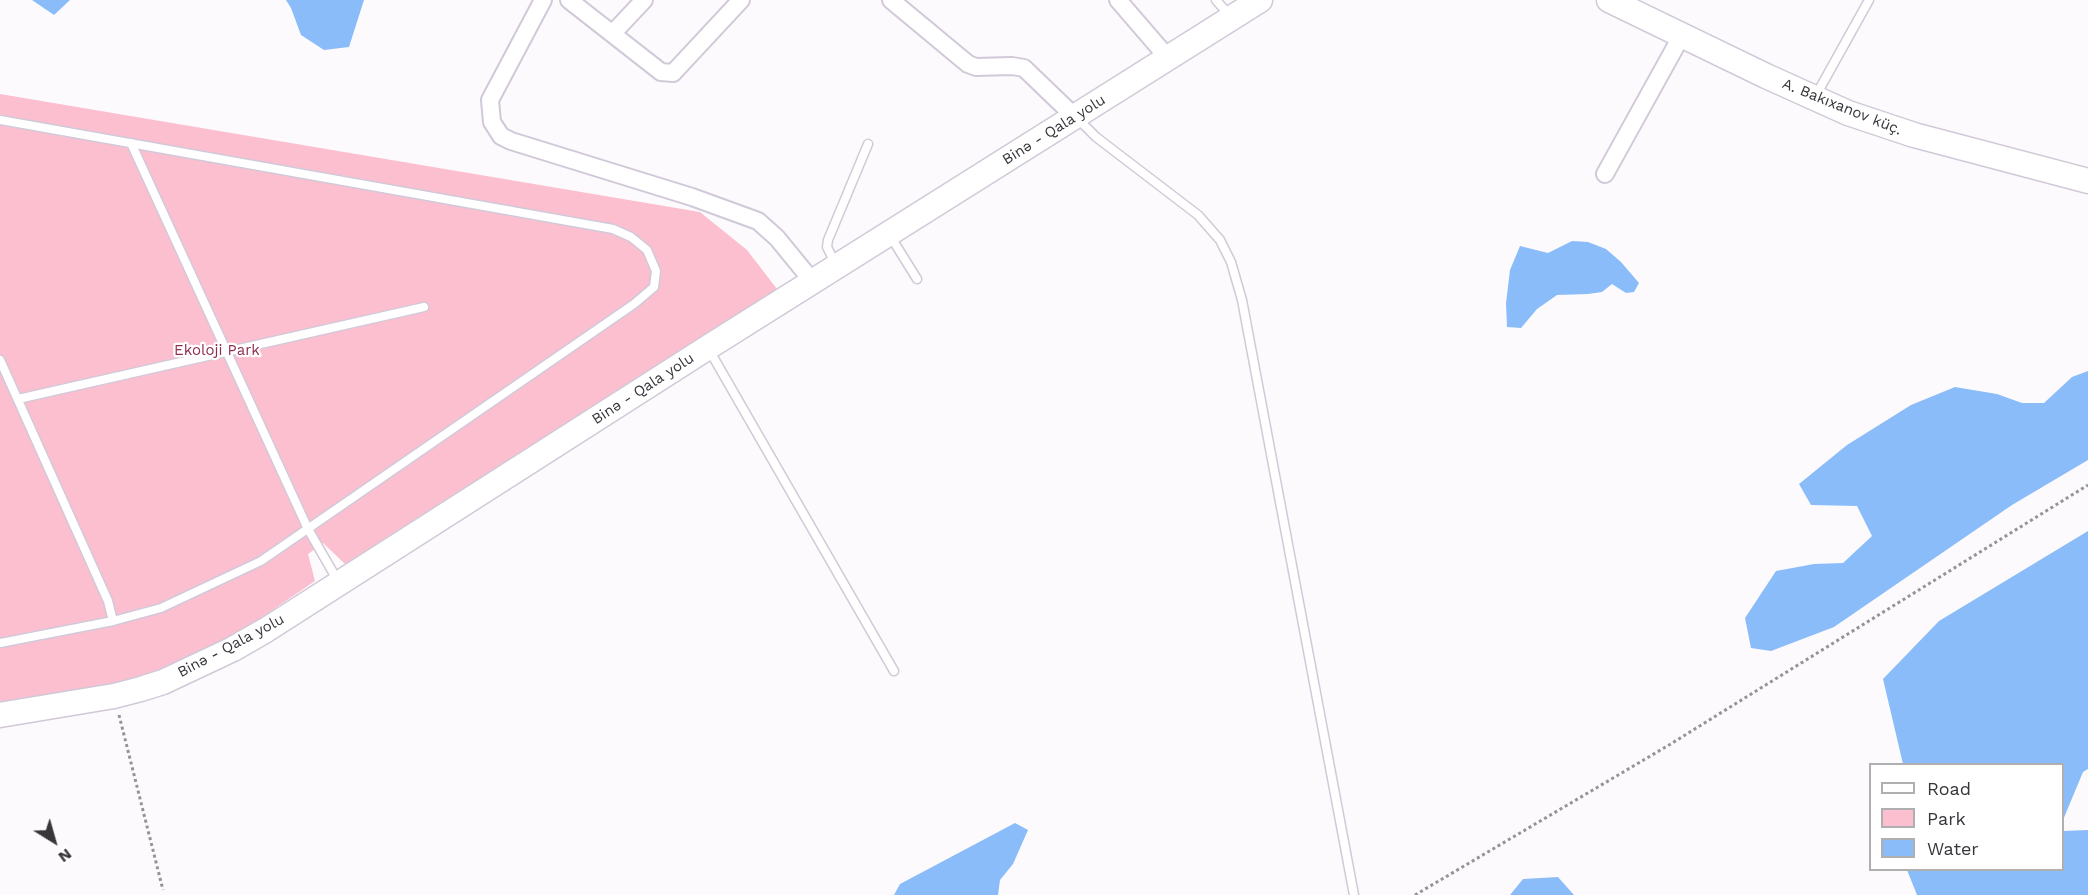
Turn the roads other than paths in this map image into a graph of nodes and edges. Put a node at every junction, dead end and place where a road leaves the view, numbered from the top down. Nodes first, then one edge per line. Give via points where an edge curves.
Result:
1 (543, 0) edge
2 (569, 0) edge
3 (644, 0) edge
4 (741, 0) edge
5 (1118, 0) edge
6 (1260, 0) edge
7 (1609, 0) edge
8 (1869, 0) edge
9 (903, 3) edge
10 (1636, 6) edge
11 (1224, 9) edge
12 (613, 33) junction
13 (1682, 35) junction
14 (1168, 58) junction
15 (1814, 98) junction
16 (1075, 117) junction
17 (0, 120) edge
18 (131, 143) junction
19 (868, 144) dead end
20 (1605, 174) dead end
21 (2088, 182) edge
22 (889, 234) junction
23 (837, 267) junction
24 (917, 279) dead end
25 (813, 282) junction
26 (424, 307) dead end
27 (707, 348) junction
28 (227, 351) junction
29 (0, 360) edge
30 (18, 399) junction
31 (308, 529) junction
32 (339, 583) junction
33 (113, 621) junction
34 (0, 644) edge
35 (894, 671) dead end
36 (0, 715) edge
37 (1354, 895) edge

1 - 25 street via 489,100 492,122 501,136 758,221
2 - 12 street
3 - 12 street
4 - 12 street via 673,73 661,72
5 - 14 street
6 - 11 main road, Binə - Qala yolu
7 - 10 main road, A. Bakıxanov küç.
8 - 15 lane
9 - 16 street via 968,64 1024,68
10 - 13 main road, A. Bakıxanov küç.
11 - 14 main road, Binə - Qala yolu
13 - 15 main road, A. Bakıxanov küç.
13 - 20 street
14 - 16 main road, Binə - Qala yolu
15 - 21 main road, A. Bakıxanov küç. via 1914,135
16 - 22 main road, Binə - Qala yolu
16 - 37 lane via 1198,215 1220,240 1231,262 1242,300
17 - 18 lane
18 - 28 lane
18 - 31 lane via 613,229 647,250 656,271 654,287 634,304
19 - 23 lane via 828,240 827,247
22 - 23 main road, Binə - Qala yolu
22 - 24 lane
23 - 25 main road, Binə - Qala yolu
25 - 27 main road, Binə - Qala yolu
26 - 28 lane
27 - 32 main road, Binə - Qala yolu
27 - 35 lane
28 - 30 lane
28 - 31 lane
29 - 30 lane
30 - 33 lane via 108,601
31 - 32 lane
31 - 33 lane via 261,561 171,604
32 - 36 main road, Binə - Qala yolu via 266,630 163,682 114,696
33 - 34 lane

